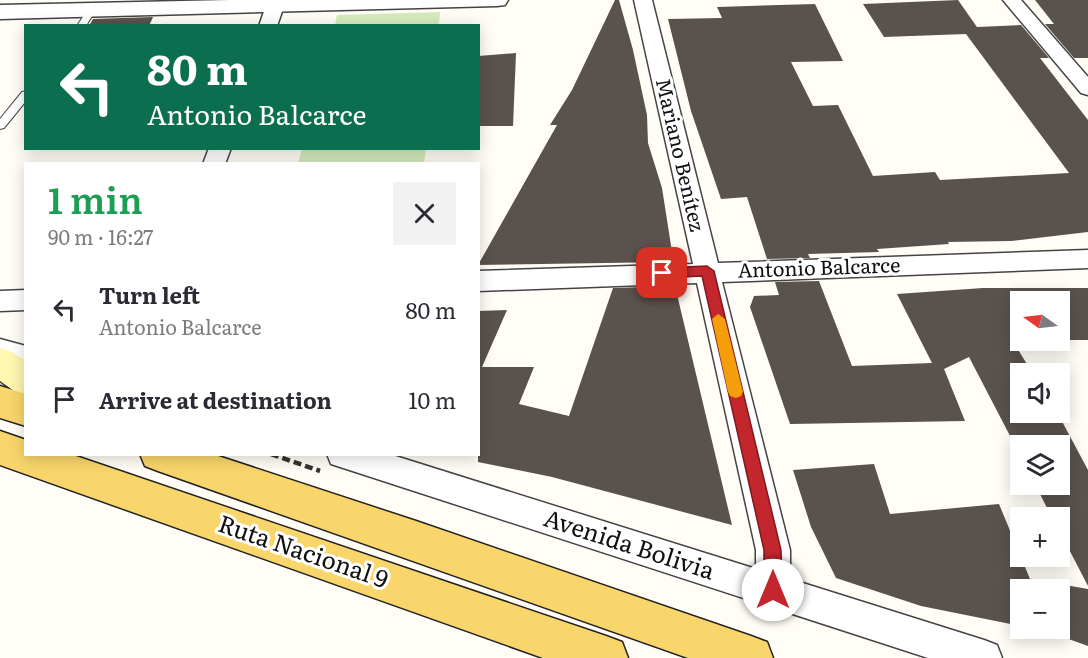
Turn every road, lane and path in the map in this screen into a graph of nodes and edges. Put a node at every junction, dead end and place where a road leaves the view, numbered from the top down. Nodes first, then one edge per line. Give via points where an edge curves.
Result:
1 (497, 0) edge
2 (643, 0) edge
3 (1012, 0) edge
4 (276, 2) edge
5 (80, 11) edge
6 (0, 12) edge
7 (269, 24) edge
8 (1088, 89) edge
9 (24, 96) edge
10 (0, 126) edge
11 (1088, 259) edge
12 (707, 271) junction
13 (480, 281) edge
14 (24, 300) edge
15 (0, 301) edge
16 (0, 350) edge
17 (24, 357) edge
18 (0, 362) edge
19 (24, 379) edge
20 (0, 402) edge
21 (24, 409) edge
22 (0, 448) edge
23 (164, 456) edge
24 (348, 456) edge
25 (773, 590) junction
26 (606, 658) edge
27 (751, 658) edge
28 (984, 658) edge

1 - 4 street
2 - 12 street, Mariano Benítez
3 - 8 street
4 - 5 street
4 - 7 street
5 - 6 street
9 - 10 lane
11 - 12 street, Antonio Balcarce
12 - 13 street, Antonio Balcarce
12 - 25 street, Mariano Benítez via 773,550
14 - 15 street
16 - 17 street
18 - 19 main road
20 - 21 main road
22 - 26 main road, Ruta Nacional 9
23 - 27 main road
24 - 25 street, Avenida Bolivia
25 - 28 street, Avenida Bolivia

